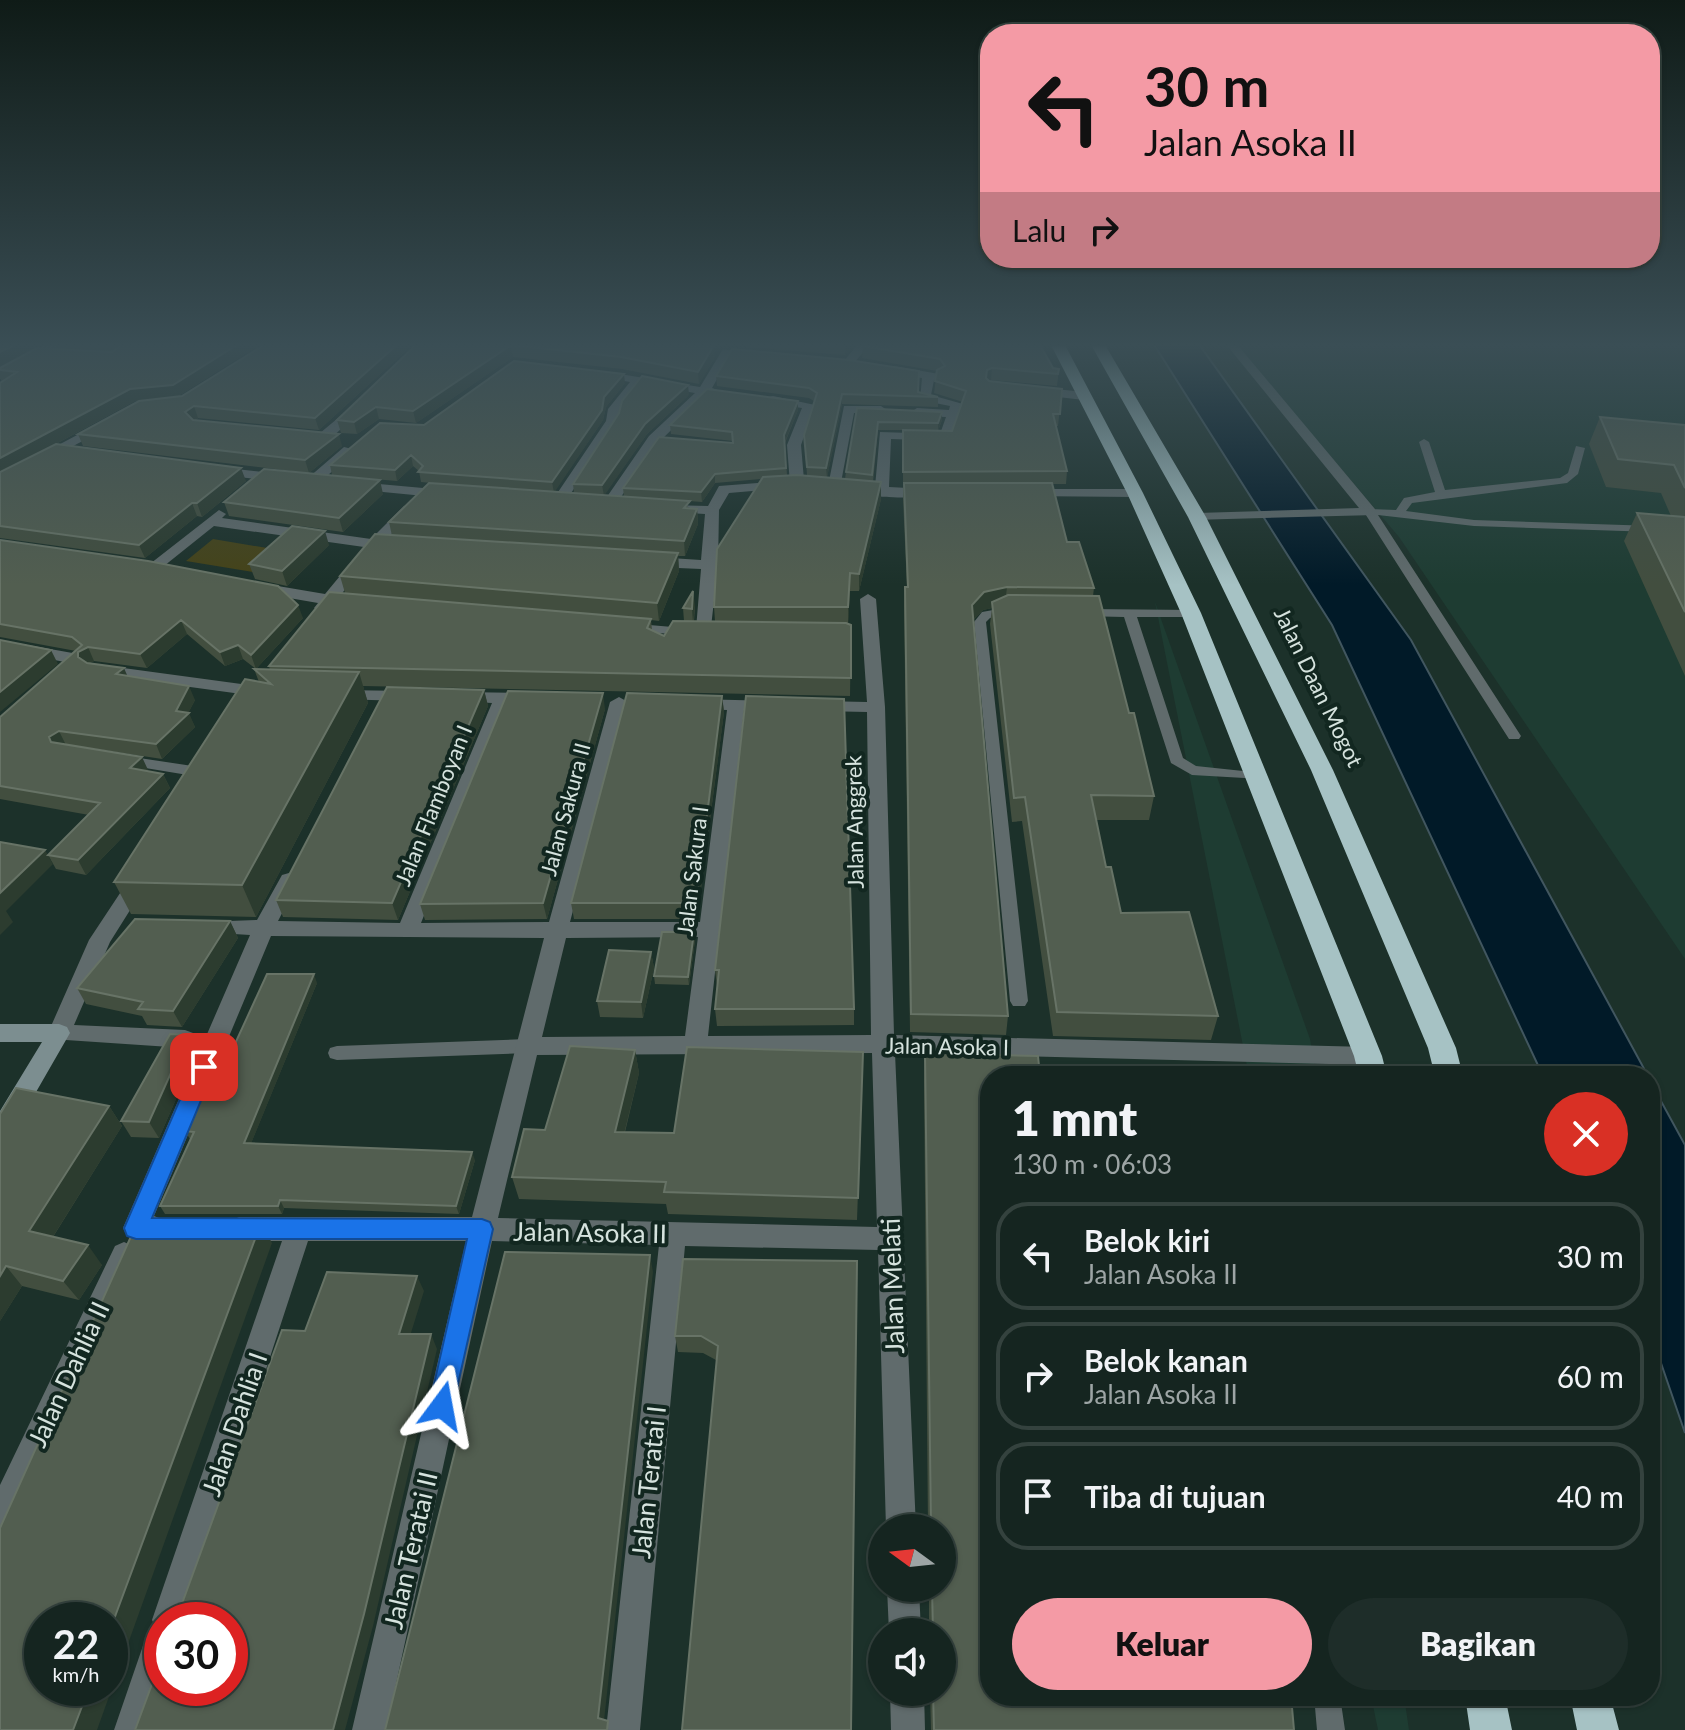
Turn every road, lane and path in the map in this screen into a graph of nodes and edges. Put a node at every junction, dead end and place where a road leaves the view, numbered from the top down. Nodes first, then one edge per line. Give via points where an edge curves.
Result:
1 (110, 424) edge
2 (336, 424) edge
3 (610, 424) edge
4 (670, 424) edge
5 (802, 424) edge
6 (845, 424) edge
7 (949, 424) edge
8 (1099, 424) edge
9 (1147, 424) edge
10 (1295, 424) edge
11 (654, 439) junction
12 (678, 442) edge
13 (1424, 442) dead end
14 (1580, 448) dead end
15 (61, 450) junction
16 (87, 454) edge
17 (204, 469) edge
18 (265, 476) junction
19 (0, 481) edge
20 (327, 483) junction
21 (797, 484) junction
22 (835, 485) junction
23 (426, 492) junction
24 (882, 492) junction
25 (945, 493) edge
26 (1018, 493) edge
27 (1135, 493) junction
28 (456, 494) edge
29 (1441, 494) junction
30 (558, 501) edge
31 (610, 504) edge
32 (653, 507) edge
33 (712, 510) junction
34 (1367, 512) junction
35 (1400, 512) junction
36 (1205, 517) junction
37 (211, 521) junction
38 (1685, 530) edge
39 (374, 544) junction
40 (405, 546) edge
41 (635, 561) edge
42 (133, 565) edge
43 (710, 565) junction
44 (241, 584) edge
45 (868, 599) dead end
46 (328, 601) junction
47 (359, 604) edge
48 (1025, 611) edge
49 (1073, 612) edge
50 (1129, 613) junction
51 (1191, 613) junction
52 (310, 624) edge
53 (616, 627) edge
54 (0, 645) edge
55 (94, 669) edge
56 (55, 679) edge
57 (288, 693) edge
58 (320, 694) edge
59 (503, 697) junction
60 (547, 699) edge
61 (619, 702) dead end
62 (678, 704) edge
63 (736, 706) junction
64 (876, 707) junction
65 (1514, 736) dead end
66 (113, 759) edge
67 (208, 773) edge
68 (1257, 776) junction
69 (299, 860) edge
70 (151, 861) edge
71 (111, 924) junction
72 (142, 925) edge
73 (188, 926) edge
74 (264, 928) junction
75 (709, 929) junction
76 (557, 930) junction
77 (407, 931) junction
78 (1019, 1001) dead end
79 (0, 1033) edge
80 (59, 1033) junction
81 (185, 1039) edge
82 (696, 1043) junction
83 (883, 1044) junction
84 (527, 1046) junction
85 (337, 1053) dead end
86 (1370, 1066) edge
87 (1446, 1066) edge
88 (0, 1132) edge
89 (136, 1228) junction
90 (180, 1228) edge
91 (210, 1229) edge
92 (299, 1229) junction
93 (482, 1229) junction
94 (673, 1234) junction
95 (891, 1239) junction
96 (901, 1514) edge
97 (0, 1519) edge
98 (174, 1602) edge
99 (144, 1691) edge
100 (907, 1706) edge
101 (1328, 1706) edge
102 (1487, 1706) edge
103 (1592, 1706) edge
104 (131, 1730) edge
105 (369, 1730) edge
106 (623, 1730) edge
107 (908, 1730) edge
108 (1331, 1730) edge
109 (1491, 1730) edge
110 (1598, 1730) edge

1 - 15 street
2 - 20 street via 318,436 360,441
3 - 30 street
4 - 11 street
5 - 21 street via 794,445
6 - 22 street
7 - 24 street via 945,438 885,435
8 - 27 highway
9 - 36 highway, Jalan Daan Mogot
10 - 34 street
11 - 12 street
11 - 31 street
13 - 29 lane
14 - 29 lane via 1573,474 1563,481
15 - 16 street
15 - 19 street
17 - 18 street
18 - 20 street
18 - 37 street
20 - 23 street
21 - 22 street
21 - 33 street via 724,489
22 - 24 street
23 - 28 street
23 - 39 street
24 - 25 street
26 - 27 street
27 - 51 highway
29 - 35 lane via 1408,500
32 - 33 street
33 - 43 street
34 - 35 lane
34 - 36 street
34 - 65 lane
35 - 38 lane via 1473,523
36 - 87 highway, Jalan Daan Mogot via 1322,770
37 - 39 street
37 - 42 street via 161,569
39 - 40 street
39 - 46 street
41 - 43 street
43 - 53 street via 711,633
44 - 46 street
45 - 64 street, Jalan Anggrek via 859,633
46 - 47 street
46 - 52 street
48 - 78 lane via 997,612 980,622
49 - 50 lane
50 - 51 lane
50 - 68 lane via 1176,760 1192,770
51 - 68 highway
54 - 56 street via 76,657
55 - 57 street
58 - 59 street via 380,703
59 - 60 street
59 - 77 street, Jalan Flamboyan I
61 - 76 street, Jalan Sakura II
62 - 63 street
63 - 64 street
63 - 75 street, Jalan Sakura I
64 - 83 street, Jalan Anggrek
66 - 67 lane
68 - 86 highway
69 - 74 street
70 - 71 street
71 - 72 street
71 - 80 street
73 - 74 street
74 - 77 street
74 - 89 street
75 - 76 street
75 - 82 street, Jalan Sakura I
76 - 77 street
76 - 84 street
79 - 80 street
80 - 81 street
80 - 88 street
82 - 83 street, Jalan Asoka I
82 - 84 street, Jalan Asoka I
83 - 86 street, Jalan Asoka I
83 - 95 street, Jalan Melati
84 - 85 lane
84 - 93 street
89 - 90 street
89 - 97 street, Jalan Dahlia II
91 - 92 street, Jalan Asoka II
92 - 93 street, Jalan Asoka II
92 - 98 street, Jalan Dahlia I
93 - 94 street, Jalan Asoka II
93 - 105 street, Jalan Teratai II
94 - 95 street, Jalan Asoka II
94 - 106 street, Jalan Teratai I
95 - 96 street, Jalan Melati
99 - 104 street
100 - 107 street
101 - 108 lane
102 - 109 highway
103 - 110 highway

